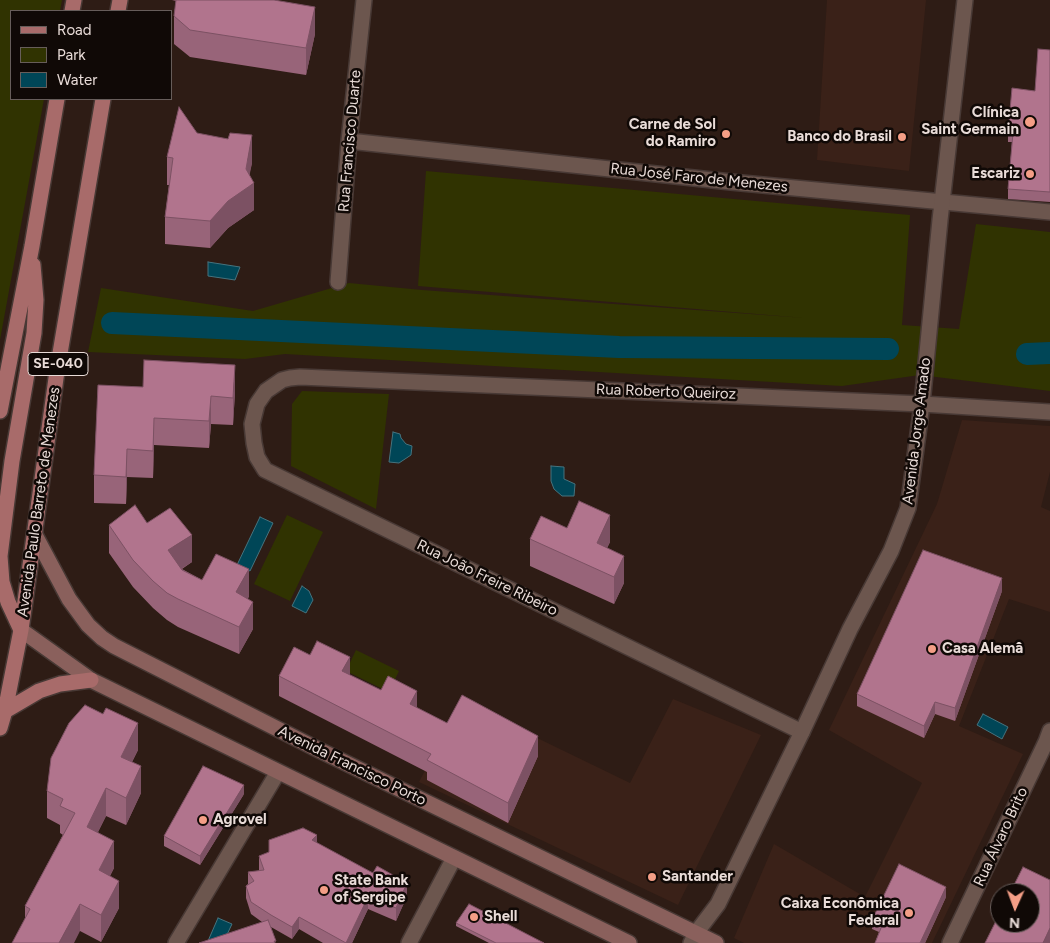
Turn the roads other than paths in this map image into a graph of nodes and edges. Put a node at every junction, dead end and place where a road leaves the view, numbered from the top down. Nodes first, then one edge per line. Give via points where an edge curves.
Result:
1 (364, 0) edge
2 (965, 0) edge
3 (57, 100) edge
4 (103, 100) edge
5 (349, 141) junction
6 (942, 202) junction
7 (1050, 212) edge
8 (32, 246) junction
9 (338, 282) dead end
10 (282, 380) joint
11 (922, 404) junction
12 (0, 410) edge
13 (1050, 412) edge
14 (35, 535) junction
15 (0, 556) edge
16 (21, 630) junction
17 (91, 680) junction
18 (5, 711) junction
19 (0, 728) edge
20 (802, 732) junction
21 (1049, 739) edge
22 (278, 772) junction
23 (454, 858) junction
24 (693, 938) edge
25 (176, 943) edge
26 (409, 943) edge
27 (629, 943) edge
28 (681, 943) edge
29 (716, 943) edge
30 (950, 943) edge

1 - 5 street, Rua Francisco Duarte
2 - 6 street, Avenida Jorge Amado
3 - 8 main road, SE-040
4 - 14 main road, Avenida Paulo Barreto de Menezes / SE-040 via 57,371
5 - 6 street, Rua José Faro de Menezes
5 - 9 street, Rua Francisco Duarte
6 - 7 street, Rua José Faro de Menezes
6 - 11 street, Avenida Jorge Amado
8 - 12 main road, SE-040
8 - 15 main road via 36,300 34,333
10 - 11 street, Rua Roberto Queiroz via 317,377
10 - 20 street, Rua João Freire Ribeiro via 266,391 257,404 252,424 258,457 266,470
11 - 13 street, Rua Roberto Queiroz
11 - 20 street, Avenida Jorge Amado via 908,508 891,551
14 - 16 main road, Avenida Paulo Barreto de Menezes / SE-040
14 - 24 main road, Avenida Francisco Porto via 69,599 88,625 114,646
15 - 16 main road via 2,582
16 - 17 main road
16 - 18 main road, Avenida Paulo Barreto de Menezes / SE-040
17 - 18 main road via 60,684 39,691
17 - 22 main road
18 - 19 main road, Avenida Paulo Barreto de Menezes / SE-040
20 - 24 street, Avenida Jorge Amado via 718,904
21 - 30 street, Rua Álvaro Brito
22 - 23 main road
22 - 25 street
23 - 26 street
23 - 27 main road
24 - 28 street, Avenida Jorge Amado
24 - 29 main road, Avenida Francisco Porto

